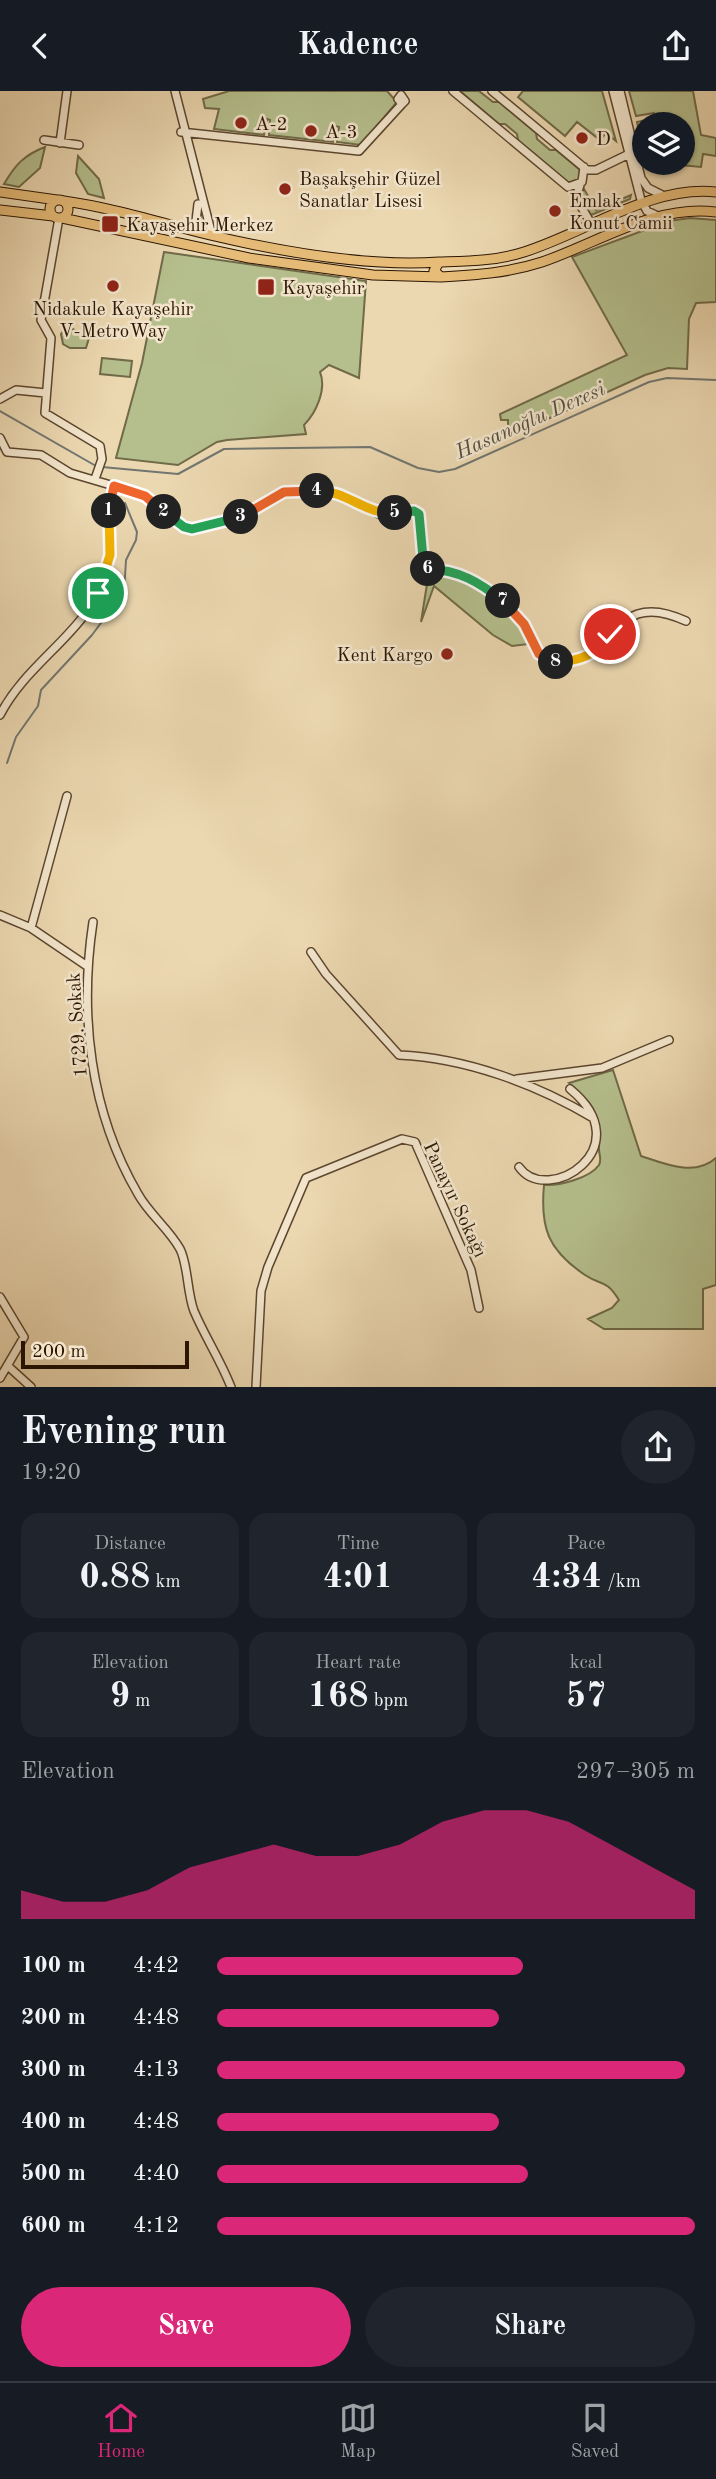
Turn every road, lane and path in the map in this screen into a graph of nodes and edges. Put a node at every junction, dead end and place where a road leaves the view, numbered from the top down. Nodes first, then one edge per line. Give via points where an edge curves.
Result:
1 (67, 91) edge
2 (173, 91) edge
3 (453, 91) edge
4 (492, 91) edge
5 (613, 91) edge
6 (620, 91) edge
7 (402, 104) dead end
8 (183, 132) junction
9 (44, 140) dead end
10 (61, 143) junction
11 (79, 145) dead end
12 (629, 154) junction
13 (584, 167) junction
14 (580, 184) junction
15 (0, 192) edge
16 (716, 192) edge
17 (662, 195) junction
18 (61, 201) junction
19 (643, 205) junction
20 (0, 210) edge
21 (716, 212) edge
22 (58, 217) junction
23 (660, 217) junction
24 (592, 225) junction
25 (185, 228) junction
26 (212, 235) junction
27 (439, 263) junction
28 (441, 277) junction
29 (46, 393) junction
30 (0, 399) edge
31 (0, 438) edge
32 (97, 475) junction
33 (114, 486) junction
34 (686, 621) dead end
35 (0, 715) edge
36 (67, 796) dead end
37 (0, 915) edge
38 (93, 922) dead end
39 (31, 927) junction
40 (311, 952) dead end
41 (87, 966) junction
42 (669, 1040) dead end
43 (512, 1079) junction
44 (570, 1089) dead end
45 (593, 1118) junction
46 (519, 1167) dead end
47 (0, 1297) edge
48 (479, 1308) dead end
49 (9, 1367) junction
50 (0, 1378) edge
51 (31, 1387) edge
52 (231, 1387) edge
53 (256, 1387) edge

1 - 10 street
2 - 8 street
3 - 14 street via 568,187
4 - 13 street
5 - 12 street
6 - 17 street via 641,178
7 - 8 street via 359,151
8 - 25 street via 199,213 197,222
8 - 26 street
9 - 10 street
10 - 11 street
12 - 13 street via 596,170
12 - 19 street
13 - 14 street
14 - 24 street via 576,198
15 - 18 main road
16 - 17 main road
17 - 19 main road
18 - 22 main road via 68,211
18 - 22 main road via 50,208
18 - 25 main road via 108,207
19 - 23 street
19 - 24 main road
20 - 22 main road
21 - 23 main road via 685,211
22 - 28 main road via 249,258 383,277
22 - 29 street via 41,320 51,338
23 - 28 main road via 518,269
24 - 27 main road via 499,259
25 - 26 main road
26 - 27 main road via 396,265
27 - 28 main road via 434,271
29 - 30 street via 16,390
29 - 32 street via 48,418 100,446
31 - 32 street via 7,452 41,456 70,473
32 - 33 street
33 - 34 street via 145,496 192,529 240,518 284,492 332,491 379,514 414,511 419,514 424,569 457,573 491,591 524,624 539,654 555,662 597,651 624,619 636,615 669,613
33 - 35 street via 109,507 110,555 101,587 75,629 22,679
36 - 39 street
37 - 39 street
38 - 41 street, 1729. Sokak
39 - 41 street
40 - 43 street via 399,1055 431,1058
41 - 52 street, 1729. Sokak via 90,1052 104,1123 138,1195 181,1251 194,1310
42 - 43 street via 602,1068
43 - 45 street
44 - 45 street
45 - 46 street via 595,1146 582,1169 544,1180 530,1177
47 - 49 street via 24,1337
48 - 53 street, Panayır Sokağı via 471,1271 415,1142 402,1139 390,1143 306,1178 261,1291
49 - 50 street
49 - 51 street

